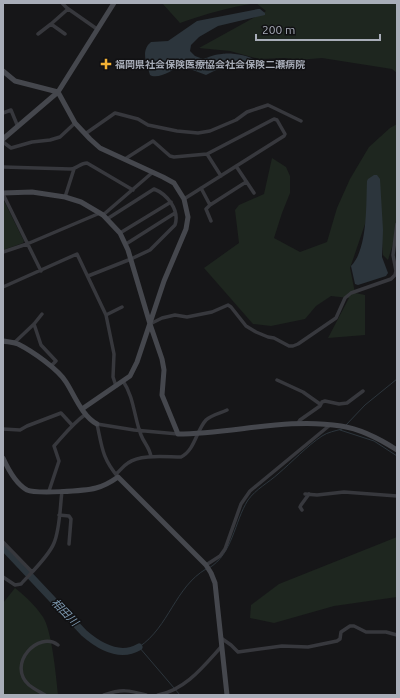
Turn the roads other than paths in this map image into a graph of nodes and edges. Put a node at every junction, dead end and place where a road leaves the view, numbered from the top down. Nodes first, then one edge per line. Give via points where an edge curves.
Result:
1 (62, 3) edge
2 (114, 3) edge
3 (68, 9) junction
4 (51, 24) junction
5 (97, 29) junction
6 (38, 34) dead end
7 (65, 34) dead end
8 (3, 72) edge
9 (58, 92) junction
10 (3, 113) edge
11 (301, 121) dead end
12 (75, 123) junction
13 (18, 127) junction
14 (85, 134) junction
15 (3, 140) edge
16 (207, 154) junction
17 (125, 159) junction
18 (236, 166) junction
19 (3, 167) edge
20 (74, 169) junction
21 (153, 172) junction
22 (221, 176) junction
23 (246, 182) junction
24 (200, 188) junction
25 (133, 190) junction
26 (254, 193) dead end
27 (3, 194) edge
28 (65, 197) junction
29 (184, 199) junction
30 (171, 202) junction
31 (210, 205) junction
32 (175, 213) junction
33 (103, 216) junction
34 (211, 221) dead end
35 (397, 224) edge
36 (120, 233) junction
37 (27, 244) junction
38 (126, 244) junction
39 (3, 252) edge
40 (131, 259) junction
41 (40, 271) junction
42 (88, 276) junction
43 (3, 287) edge
44 (122, 307) dead end
45 (42, 314) dead end
46 (106, 314) junction
47 (34, 324) junction
48 (150, 324) junction
49 (3, 341) edge
50 (14, 343) junction
51 (50, 366) junction
52 (277, 380) dead end
53 (123, 381) junction
54 (116, 387) junction
55 (363, 392) dead end
56 (320, 404) junction
57 (227, 410) dead end
58 (84, 412) junction
59 (97, 424) junction
60 (298, 424) junction
61 (72, 425) junction
62 (330, 425) junction
63 (3, 429) edge
64 (140, 430) junction
65 (178, 434) junction
66 (196, 434) junction
67 (397, 450) edge
68 (151, 457) junction
69 (3, 458) edge
70 (117, 476) junction
71 (49, 491) junction
72 (62, 491) junction
73 (397, 496) edge
74 (302, 510) dead end
75 (59, 514) junction
76 (3, 542) edge
77 (69, 544) dead end
78 (206, 565) junction
79 (32, 573) junction
80 (3, 577) edge
81 (397, 635) edge
82 (221, 638) junction
83 (58, 645) dead end
84 (221, 647) junction
85 (45, 695) edge
86 (104, 695) edge
87 (146, 695) edge
88 (158, 695) edge
89 (227, 695) edge

1 - 3 street
2 - 5 street
3 - 4 street
3 - 5 street
4 - 6 street
4 - 7 street
5 - 9 street
8 - 9 street via 20,83
9 - 12 street
9 - 13 street
10 - 13 street via 11,110
11 - 14 street via 268,105 247,112 236,120 210,131 198,133 148,125 138,119 115,113
12 - 14 street
12 - 15 street via 60,137 50,140 11,148
13 - 15 street
14 - 17 street via 100,148
16 - 17 street via 174,157 152,141
16 - 18 street via 274,119 277,120 284,136
16 - 22 street
17 - 21 street
18 - 22 street
18 - 23 street
19 - 20 street
20 - 25 street via 87,163
20 - 28 street
21 - 25 street
21 - 29 street via 174,183
22 - 24 street
23 - 26 street
23 - 31 street
24 - 29 street
24 - 31 street
25 - 33 street
27 - 28 street via 32,192
27 - 37 street
28 - 33 street via 80,202
29 - 48 street via 188,217 186,229 164,281
30 - 32 street
30 - 33 street via 154,189
30 - 36 street
31 - 34 street via 206,209
32 - 38 street
32 - 40 street via 176,222 172,229 150,250
33 - 36 street
33 - 37 street
35 - 48 street via 393,254 396,271 391,280 351,293 345,298 336,318 298,344 289,346 256,332 246,326 228,305 212,312 187,317 175,315
36 - 38 street
37 - 39 street
37 - 41 street
38 - 40 street
40 - 42 street
40 - 48 street
41 - 42 street via 77,254
41 - 43 street
42 - 46 street
44 - 46 street
45 - 47 street
46 - 54 street via 114,354 113,377
47 - 50 street
47 - 51 street via 41,345 56,361
48 - 53 street via 138,362 130,376
48 - 65 street via 164,370 162,395
49 - 50 street
50 - 51 street
51 - 58 street via 65,381
52 - 56 street via 303,392
53 - 54 street
53 - 64 street
54 - 58 street
55 - 56 street via 347,403 325,401
56 - 60 street
57 - 66 street via 206,420
58 - 59 street
58 - 61 street
59 - 64 street
59 - 70 street via 107,464
60 - 62 street
60 - 66 street
61 - 63 street via 61,413 20,430
61 - 71 street via 54,446 59,461
62 - 67 street via 365,433
62 - 78 street via 250,491 241,504 225,548 220,556
64 - 65 street
64 - 68 street
65 - 66 street
66 - 68 street via 191,448 185,455
68 - 70 street via 133,460
69 - 71 street via 16,480 25,489 30,492
70 - 72 street via 97,488
70 - 78 street
71 - 72 street
72 - 75 street
73 - 74 street via 344,492 307,494 300,507
75 - 77 street via 70,516 71,519
75 - 79 street via 54,544
76 - 79 street
78 - 82 street via 215,583
79 - 80 street via 21,584 15,586
81 - 82 street via 366,632 350,626 341,632 340,639 330,643 238,652
82 - 84 street
83 - 85 street via 54,642 41,642 25,655 22,661 24,679
84 - 88 street via 190,679 175,689
84 - 89 street
86 - 87 street via 128,690

